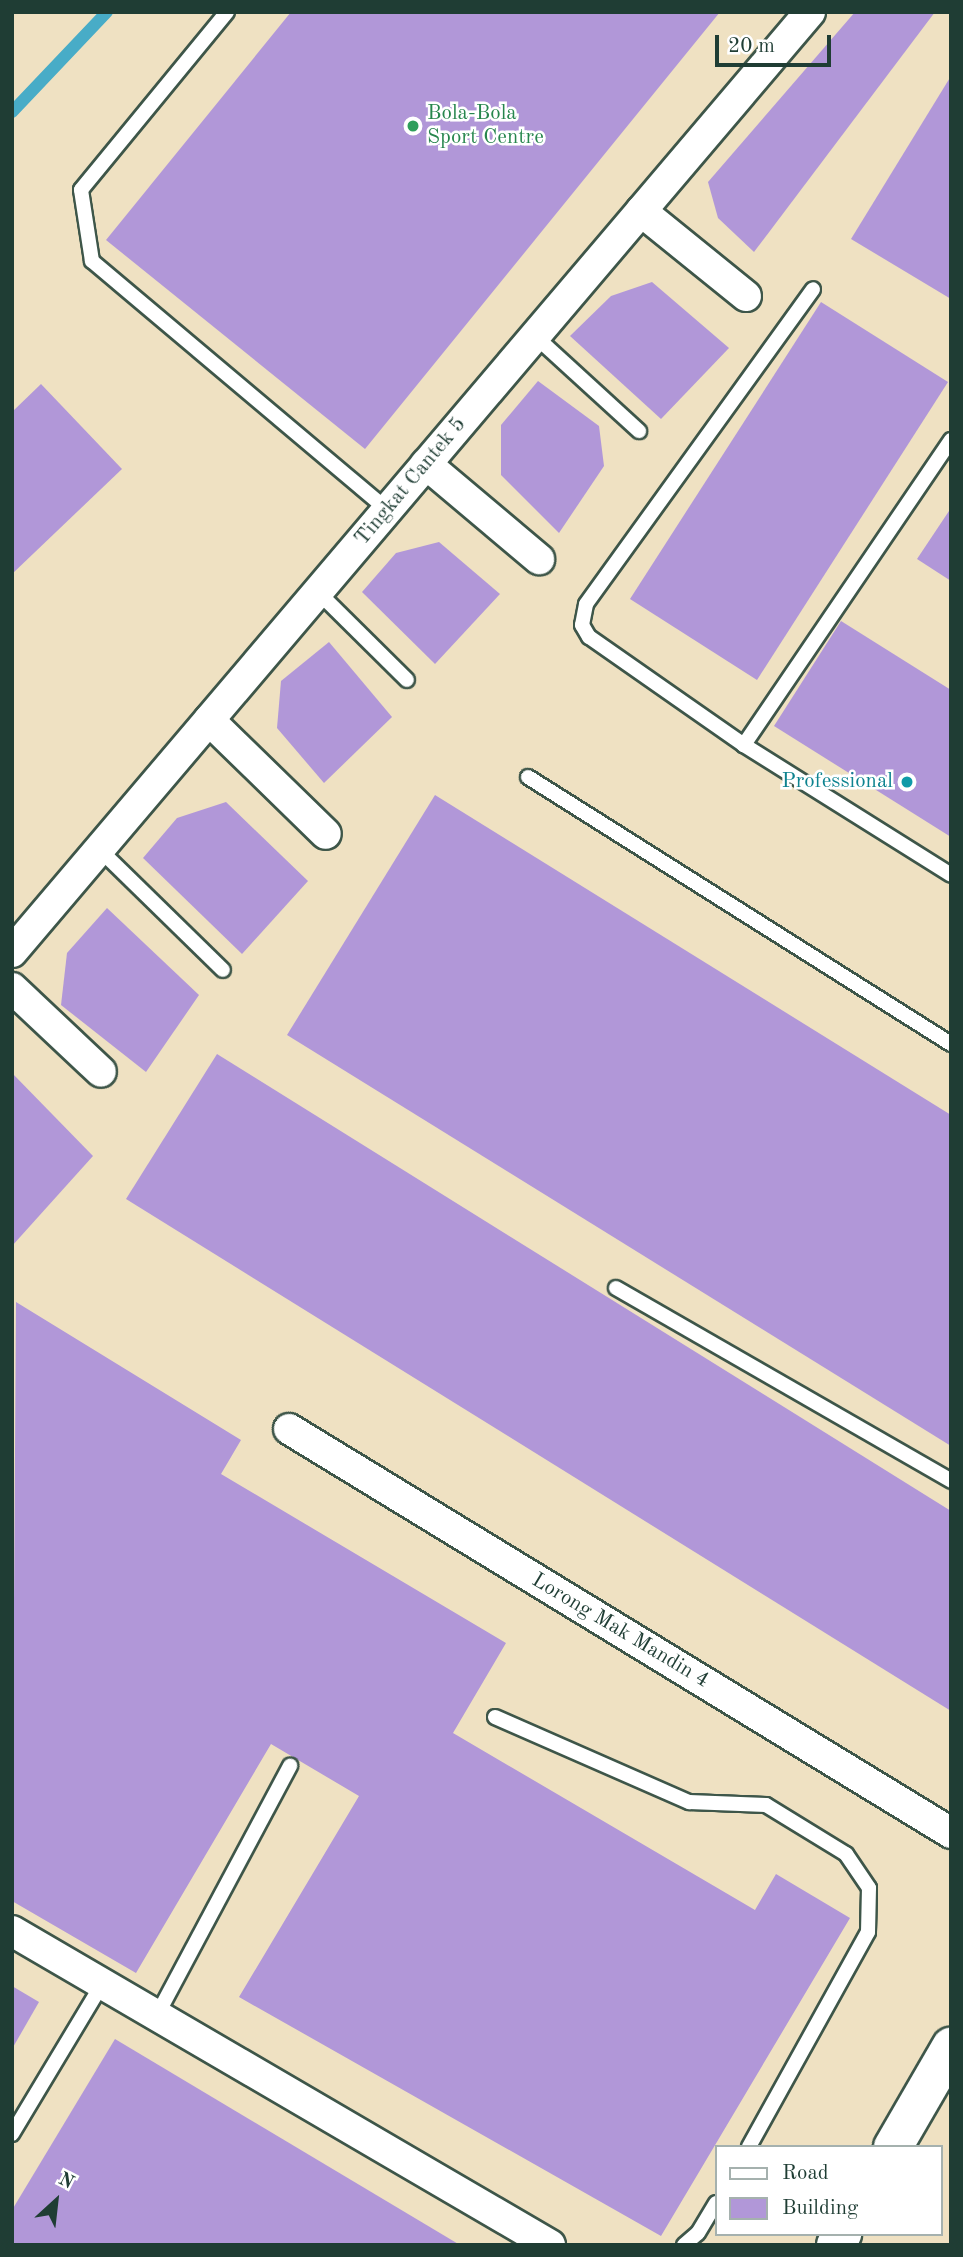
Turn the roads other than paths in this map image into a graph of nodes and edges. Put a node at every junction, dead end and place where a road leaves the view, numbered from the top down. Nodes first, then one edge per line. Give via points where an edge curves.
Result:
1 (227, 12) edge
2 (810, 12) edge
3 (641, 211) junction
4 (813, 289) dead end
5 (746, 296) dead end
6 (535, 336) junction
7 (639, 432) dead end
8 (951, 440) edge
9 (426, 464) junction
10 (388, 510) junction
11 (539, 559) dead end
12 (318, 592) junction
13 (407, 680) dead end
14 (209, 720) junction
15 (744, 745) junction
16 (528, 777) dead end
17 (326, 834) dead end
18 (99, 849) junction
19 (951, 875) edge
20 (12, 952) edge
21 (223, 970) dead end
22 (12, 988) edge
23 (951, 1044) edge
24 (101, 1072) dead end
25 (616, 1288) dead end
26 (289, 1429) dead end
27 (951, 1482) edge
28 (495, 1717) dead end
29 (290, 1766) dead end
30 (951, 1833) edge
31 (12, 1931) edge
32 (102, 1984) junction
33 (156, 2017) junction
34 (951, 2048) edge
35 (12, 2134) edge
36 (750, 2145) edge
37 (894, 2145) edge
38 (715, 2205) edge
39 (502, 2233) edge
40 (550, 2245) edge
41 (684, 2245) edge

1 - 10 lane via 81,190 92,261
2 - 3 street, Tingkat Cantek 5
3 - 5 street
3 - 6 street, Tingkat Cantek 5
4 - 15 lane via 586,604 582,625 589,637
6 - 7 lane
6 - 9 street, Tingkat Cantek 5
8 - 15 lane
9 - 10 street, Tingkat Cantek 5
9 - 11 street
10 - 12 street, Tingkat Cantek 5
12 - 13 lane
12 - 14 street, Tingkat Cantek 5
14 - 17 street
14 - 18 street, Tingkat Cantek 5
15 - 19 lane
16 - 23 lane
18 - 20 street, Tingkat Cantek 5
18 - 21 lane
22 - 24 street
25 - 27 lane
26 - 30 street, Lorong Mak Mandin 4
28 - 36 lane via 689,1802 766,1805 846,1854 869,1888 868,1932
29 - 33 lane
31 - 32 street
32 - 33 street
32 - 35 lane
33 - 39 street
34 - 37 street
38 - 41 lane via 698,2233
39 - 40 street

